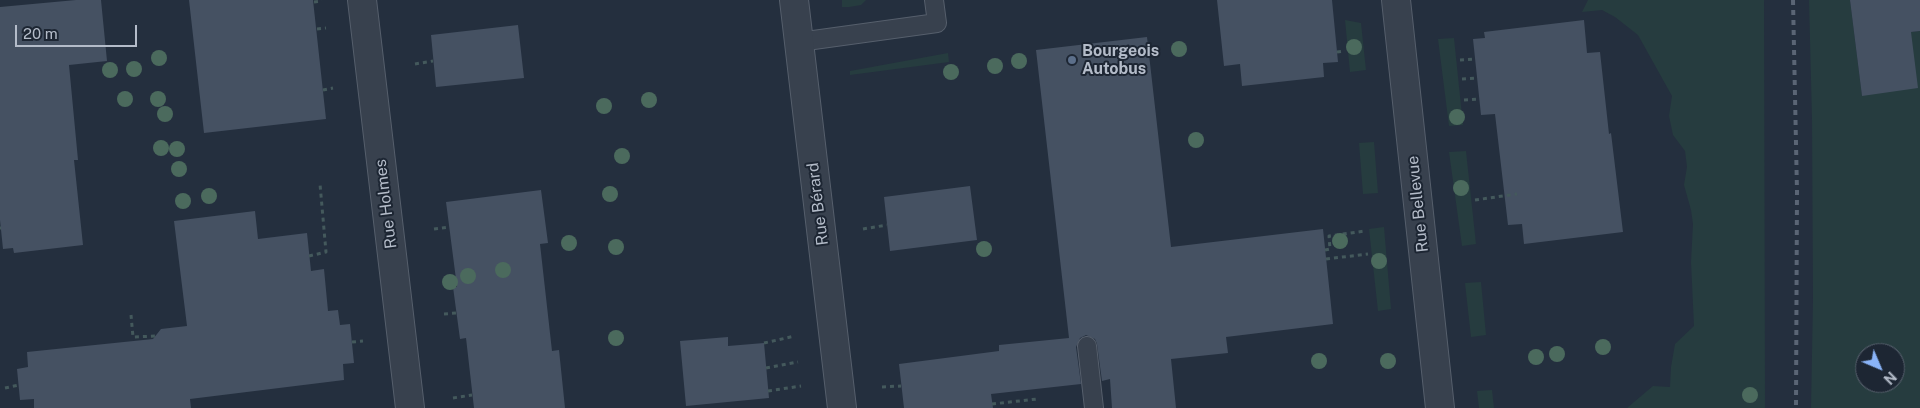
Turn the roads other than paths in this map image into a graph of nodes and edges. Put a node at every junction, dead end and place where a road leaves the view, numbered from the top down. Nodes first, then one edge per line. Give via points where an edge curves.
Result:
1 (362, 0) edge
2 (794, 0) edge
3 (934, 0) edge
4 (1396, 0) edge
5 (799, 42) junction
6 (1087, 346) dead end
7 (410, 408) edge
8 (842, 408) edge
9 (1094, 408) edge
10 (1440, 408) edge

1 - 7 street, Rue Holmes
2 - 5 street, Rue Bérard
3 - 5 lane via 937,23
4 - 10 street, Rue Bellevue
5 - 8 street, Rue Bérard
6 - 9 lane

